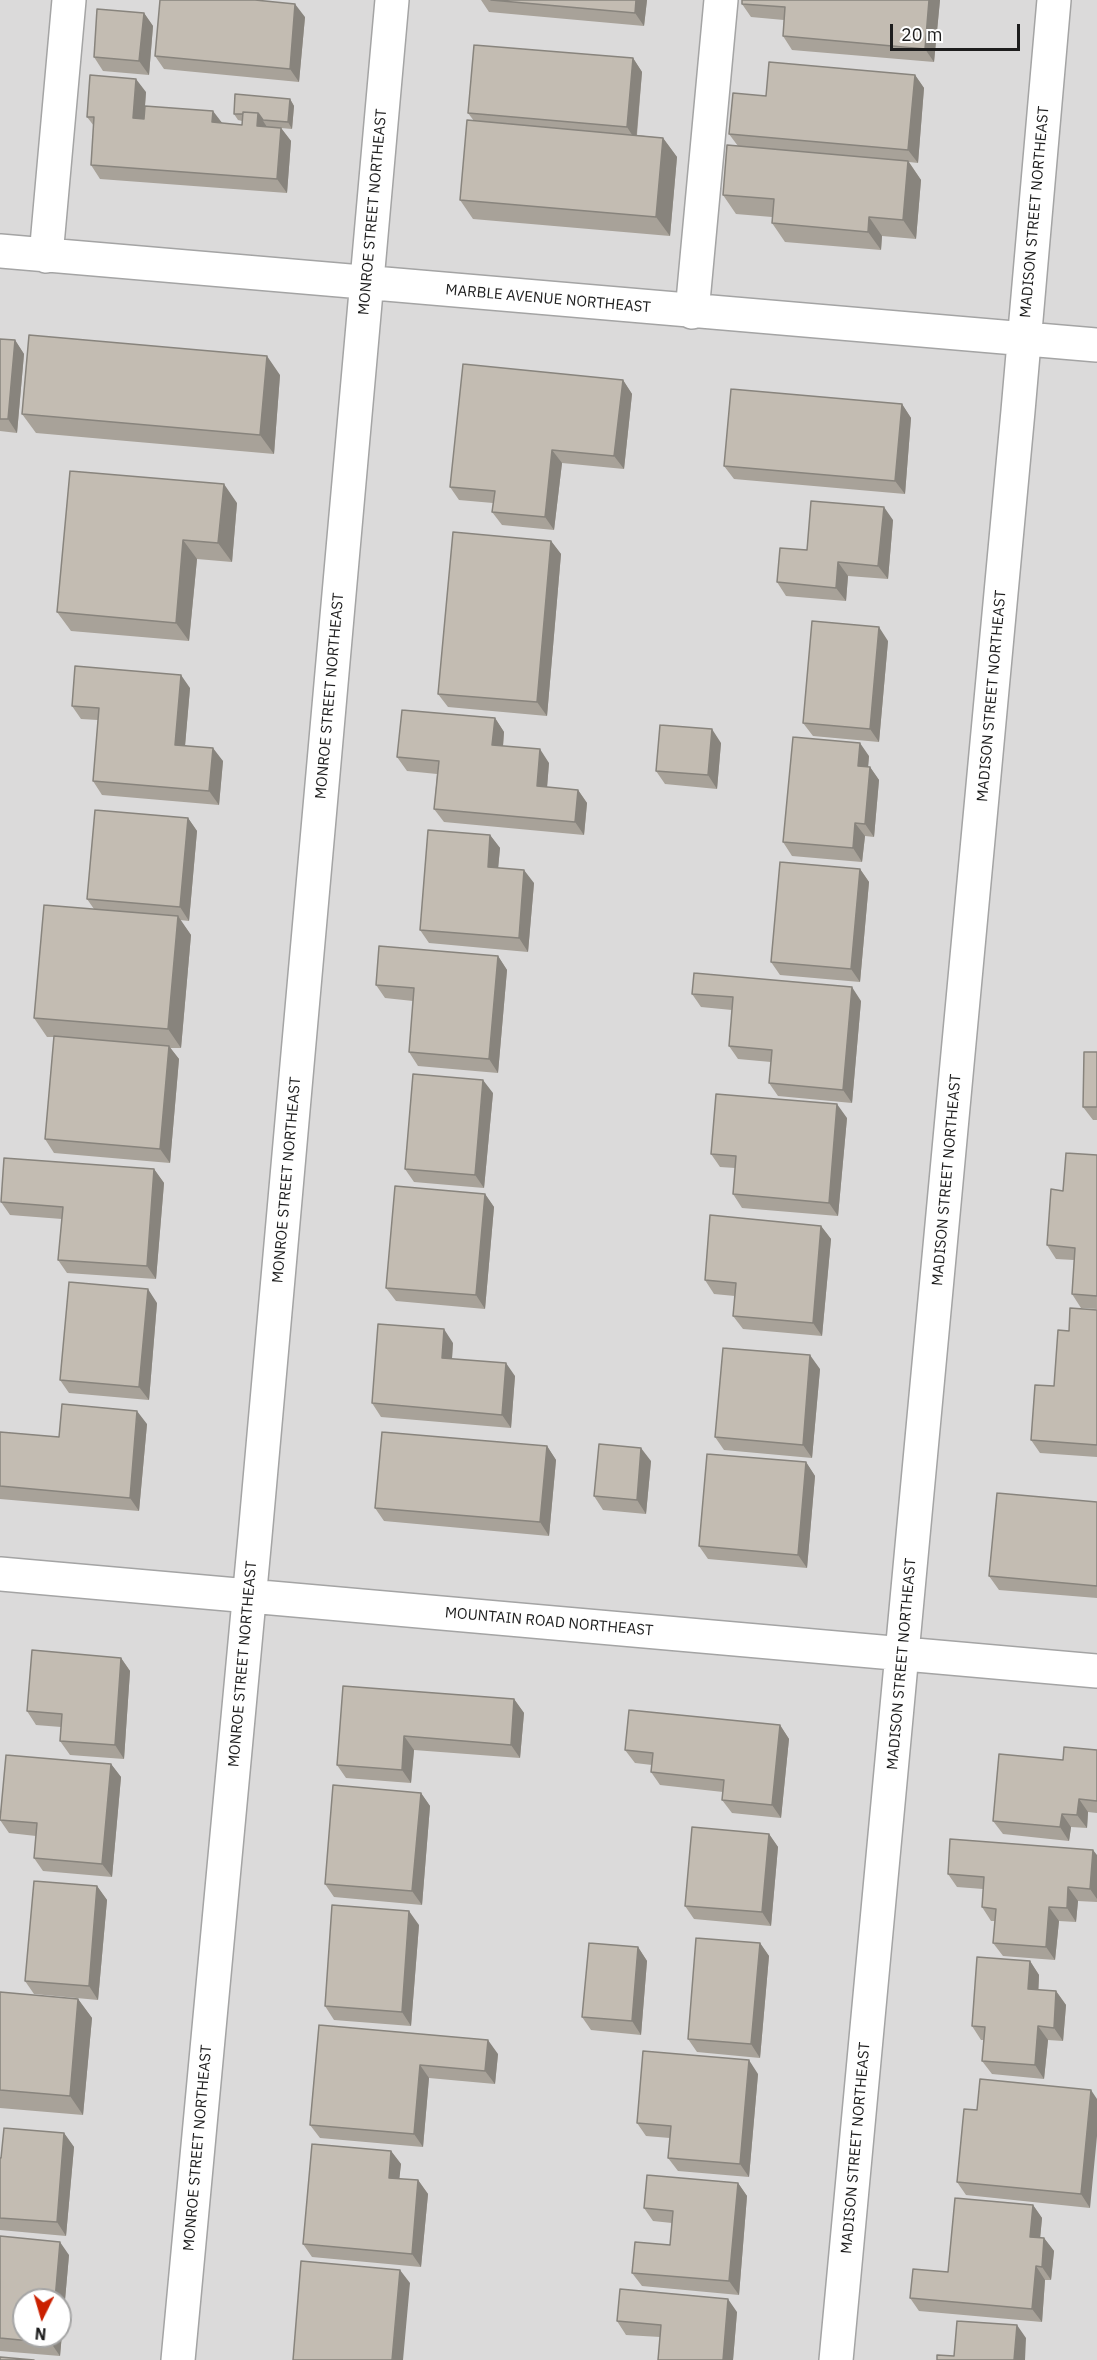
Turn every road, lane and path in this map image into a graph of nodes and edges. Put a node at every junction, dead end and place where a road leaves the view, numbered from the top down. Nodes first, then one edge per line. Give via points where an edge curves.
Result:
1 (69, 0) edge
2 (392, 0) edge
3 (721, 0) edge
4 (1054, 0) edge
5 (0, 251) edge
6 (46, 256) junction
7 (367, 284) junction
8 (692, 312) junction
9 (1024, 339) junction
10 (1097, 345) edge
11 (0, 1574) edge
12 (249, 1594) junction
13 (904, 1654) junction
14 (1097, 1671) edge
15 (178, 2360) edge
16 (836, 2360) edge

1 - 6 street
2 - 7 street, MONROE STREET NORTHEAST
3 - 8 street
4 - 9 street, MADISON STREET NORTHEAST
5 - 6 street, MARBLE AVENUE NORTHEAST
6 - 7 street, MARBLE AVENUE NORTHEAST
7 - 8 street, MARBLE AVENUE NORTHEAST
7 - 12 street, MONROE STREET NORTHEAST
8 - 9 street, MARBLE AVENUE NORTHEAST
9 - 10 street, MARBLE AVENUE NORTHEAST
9 - 13 street, MADISON STREET NORTHEAST
11 - 12 street, MOUNTAIN ROAD NORTHEAST
12 - 13 street, MOUNTAIN ROAD NORTHEAST
12 - 15 street, MONROE STREET NORTHEAST
13 - 14 street, MOUNTAIN ROAD NORTHEAST
13 - 16 street, MADISON STREET NORTHEAST

